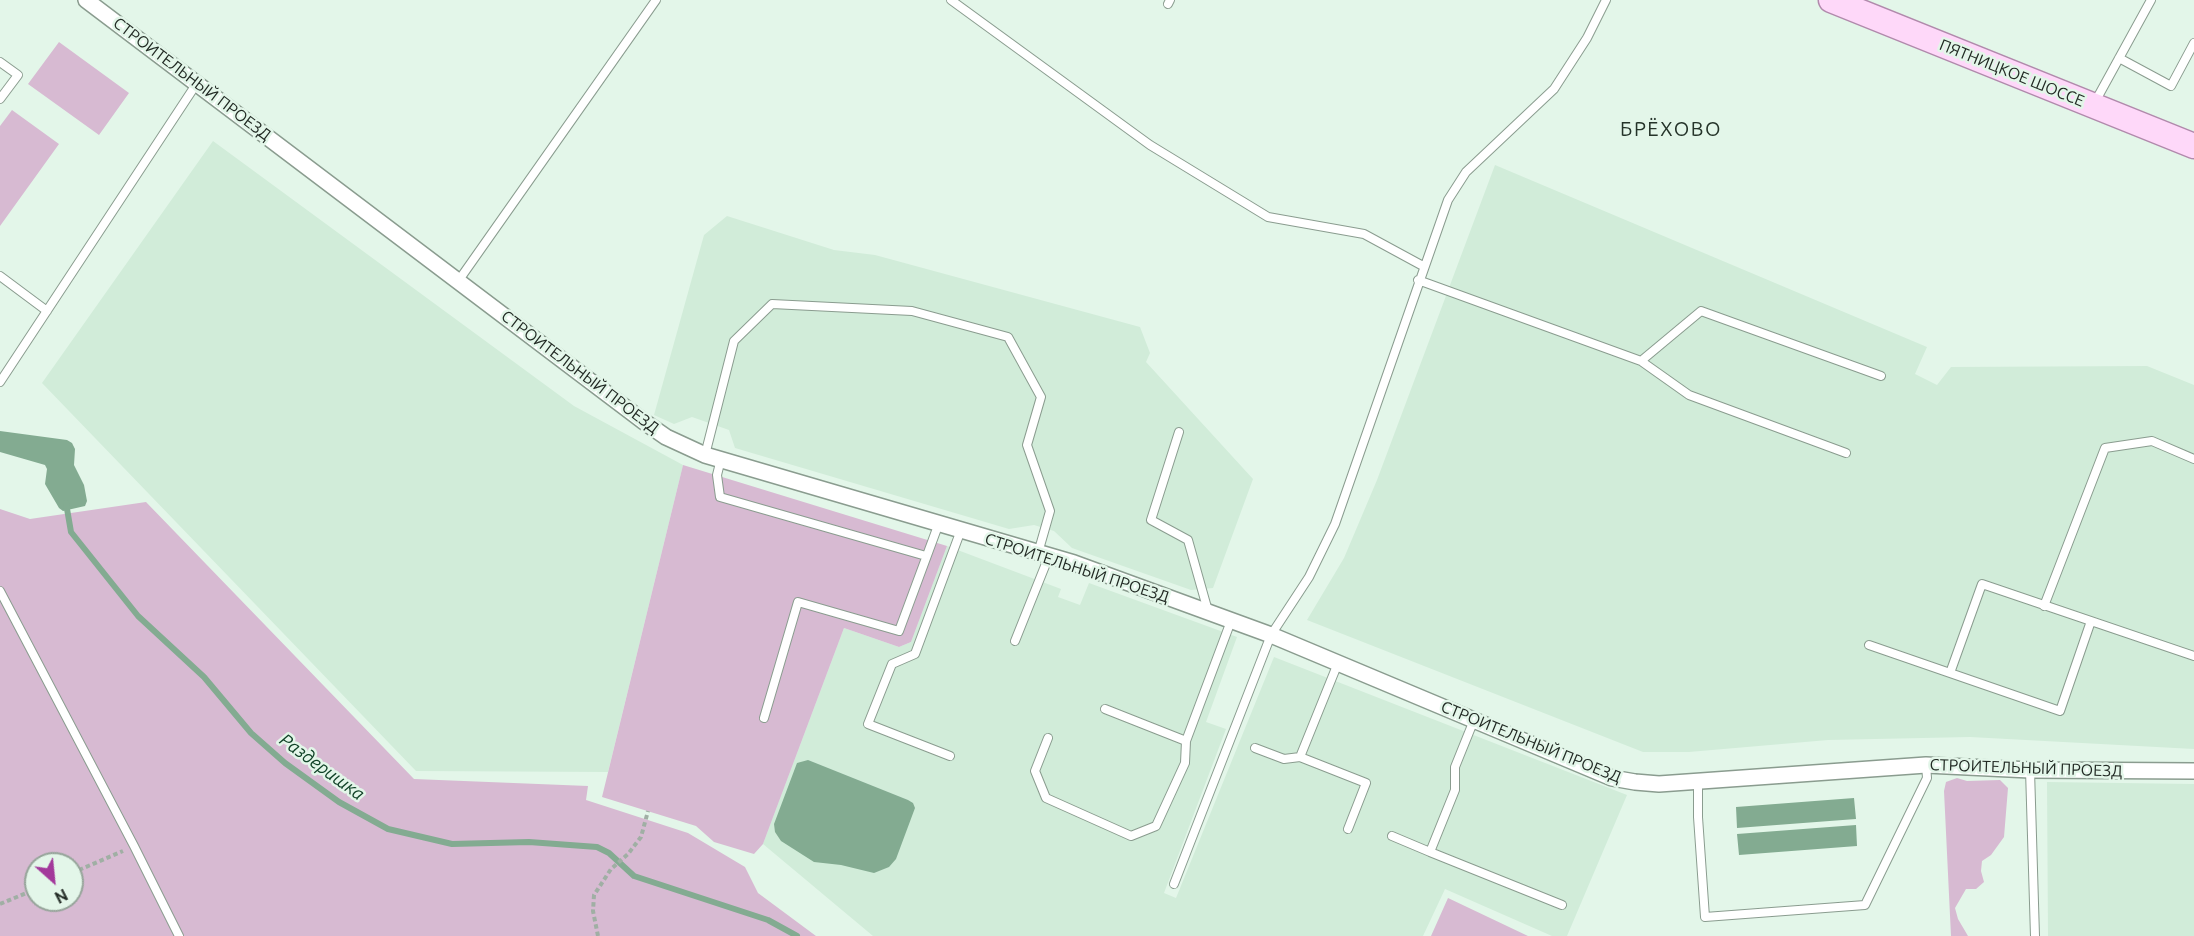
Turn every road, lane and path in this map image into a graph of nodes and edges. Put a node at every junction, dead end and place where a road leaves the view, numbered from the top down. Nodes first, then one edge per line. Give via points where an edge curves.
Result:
1 (86, 0) edge
2 (657, 0) edge
3 (951, 0) edge
4 (1606, 0) edge
5 (1831, 0) edge
6 (2151, 0) edge
7 (2194, 43) edge
8 (2119, 58) junction
9 (0, 62) edge
10 (197, 83) junction
11 (0, 99) edge
12 (2093, 106) junction
13 (2194, 146) edge
14 (1423, 266) junction
15 (0, 276) edge
16 (459, 280) junction
17 (1418, 280) junction
18 (47, 311) junction
19 (1641, 361) junction
20 (1881, 376) dead end
21 (0, 382) edge
22 (1179, 432) dead end
23 (1846, 453) dead end
24 (705, 455) junction
25 (721, 459) junction
26 (2194, 459) edge
27 (939, 524) junction
28 (961, 530) junction
29 (1043, 554) junction
30 (926, 556) junction
31 (0, 591) edge
32 (2044, 606) junction
33 (1209, 612) junction
34 (1231, 621) junction
35 (2091, 621) junction
36 (1271, 635) junction
37 (1015, 641) dead end
38 (1869, 645) dead end
39 (2194, 656) edge
40 (1338, 663) junction
41 (1950, 673) junction
42 (1105, 709) dead end
43 (764, 718) dead end
44 (1474, 720) junction
45 (1048, 738) dead end
46 (1186, 741) junction
47 (1255, 748) dead end
48 (950, 756) dead end
49 (1300, 757) junction
50 (1926, 765) junction
51 (2031, 770) junction
52 (2194, 771) edge
53 (1698, 781) junction
54 (648, 811) dead end
55 (1348, 830) dead end
56 (1392, 836) dead end
57 (134, 846) junction
58 (1430, 852) junction
59 (84, 868) edge
60 (1174, 884) dead end
61 (24, 894) edge
62 (0, 904) edge
63 (1562, 905) dead end
64 (179, 936) edge
65 (598, 936) edge
66 (2036, 936) edge

1 - 10 street, СТРОИТЕЛЬНЫЙ ПРОЕЗД
2 - 16 lane
3 - 14 lane via 1150,145 1268,216 1364,234
4 - 14 lane via 1554,89 1466,172 1448,200
5 - 12 main road, ПЯТНИЦКОЕ ШОССЕ
6 - 8 lane
7 - 8 lane via 2171,86
8 - 12 lane
9 - 11 lane via 18,75
10 - 16 street, СТРОИТЕЛЬНЫЙ ПРОЕЗД
10 - 18 lane
12 - 13 main road, ПЯТНИЦКОЕ ШОССЕ
14 - 17 lane
15 - 18 lane
16 - 24 street, СТРОИТЕЛЬНЫЙ ПРОЕЗД via 643,421
17 - 19 lane
17 - 36 lane via 1335,524 1309,577
18 - 21 lane
19 - 20 lane via 1701,310
19 - 23 lane via 1689,395
22 - 33 lane via 1151,520 1188,540
24 - 25 street, СТРОИТЕЛЬНЫЙ ПРОЕЗД
24 - 29 lane via 735,341 772,304 912,311 1008,337 1041,397 1027,445 1050,511
25 - 27 street, СТРОИТЕЛЬНЫЙ ПРОЕЗД
25 - 30 lane via 717,475 720,497
26 - 32 lane via 2152,441 2104,447
27 - 28 street, СТРОИТЕЛЬНЫЙ ПРОЕЗД
27 - 30 lane
28 - 29 street, СТРОИТЕЛЬНЫЙ ПРОЕЗД
28 - 48 lane via 915,654 892,664 868,724
29 - 33 street, СТРОИТЕЛЬНЫЙ ПРОЕЗД
29 - 37 lane
30 - 43 lane via 898,631 798,602
31 - 57 lane
32 - 35 lane
32 - 41 lane via 1982,584
33 - 34 street, СТРОИТЕЛЬНЫЙ ПРОЕЗД
34 - 36 street, СТРОИТЕЛЬНЫЙ ПРОЕЗД
34 - 46 lane
35 - 39 lane
35 - 41 lane via 2060,711
36 - 40 street, СТРОИТЕЛЬНЫЙ ПРОЕЗД
36 - 60 lane
38 - 41 lane
40 - 44 street, СТРОИТЕЛЬНЫЙ ПРОЕЗД
40 - 49 lane
42 - 46 lane
44 - 53 street, СТРОИТЕЛЬНЫЙ ПРОЕЗД via 1612,778 1659,784
44 - 58 lane via 1455,767 1455,790
45 - 46 lane via 1035,771 1046,798 1131,836 1156,826 1185,763
47 - 49 lane via 1284,759
49 - 55 lane via 1366,783
50 - 51 street, СТРОИТЕЛЬНЫЙ ПРОЕЗД
50 - 53 street, СТРОИТЕЛЬНЫЙ ПРОЕЗД
50 - 53 lane via 1927,778 1865,905 1706,917
51 - 52 street, СТРОИТЕЛЬНЫЙ ПРОЕЗД
51 - 66 lane
54 - 65 path via 641,837 611,869 594,895
56 - 58 lane
57 - 59 path
57 - 64 lane
58 - 63 lane
61 - 62 path

